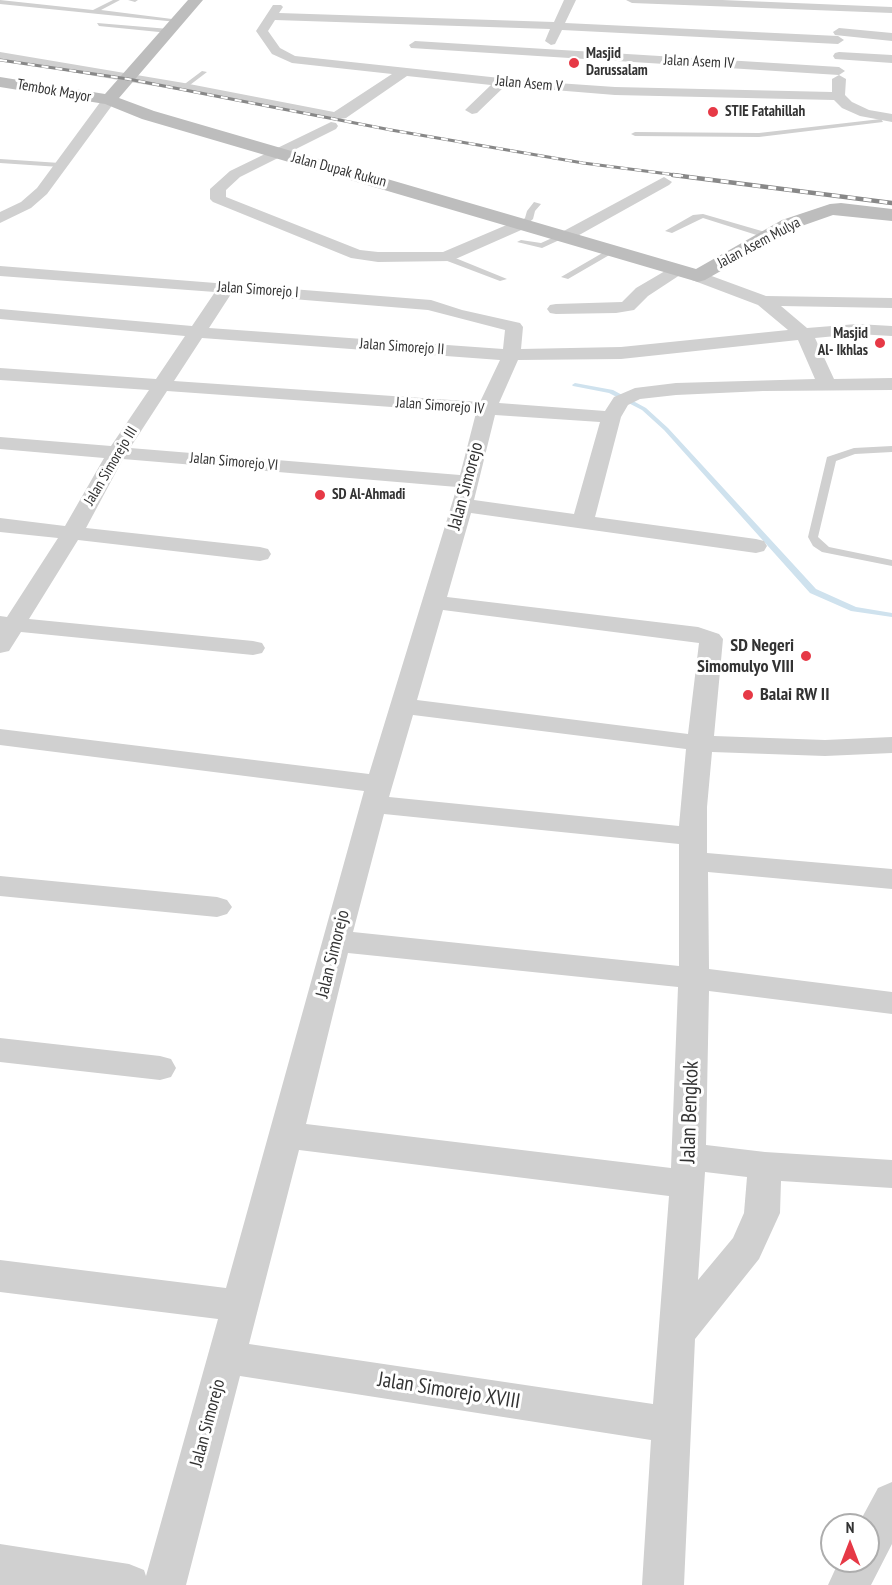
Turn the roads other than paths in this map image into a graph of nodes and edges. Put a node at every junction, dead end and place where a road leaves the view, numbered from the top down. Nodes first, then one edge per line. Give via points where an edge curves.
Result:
1 (117, 0) edge
2 (196, 0) edge
3 (570, 0) edge
4 (633, 0) edge
5 (0, 2) edge
6 (108, 5) junction
7 (892, 10) edge
8 (92, 12) junction
9 (163, 12) dead end
10 (839, 20) edge
11 (892, 23) edge
12 (99, 24) dead end
13 (173, 25) junction
14 (557, 26) junction
15 (892, 37) edge
16 (415, 45) dead end
17 (311, 48) dead end
18 (338, 51) dead end
19 (546, 53) junction
20 (0, 56) edge
21 (839, 56) junction
22 (892, 59) edge
23 (204, 72) dead end
24 (404, 72) junction
25 (843, 72) junction
26 (129, 78) junction
27 (0, 82) edge
28 (502, 82) junction
29 (528, 85) junction
30 (184, 87) junction
31 (464, 96) dead end
32 (839, 97) junction
33 (484, 99) junction
34 (109, 100) junction
35 (871, 100) dead end
36 (472, 110) dead end
37 (885, 121) edge
38 (331, 126) dead end
39 (635, 134) dead end
40 (278, 153) junction
41 (0, 161) edge
42 (60, 165) junction
43 (664, 182) dead end
44 (537, 204) dead end
45 (892, 215) edge
46 (0, 218) edge
47 (669, 231) dead end
48 (521, 233) junction
49 (565, 236) junction
50 (769, 236) junction
51 (614, 250) junction
52 (445, 257) junction
53 (677, 269) junction
54 (0, 271) edge
55 (698, 276) junction
56 (565, 277) dead end
57 (503, 279) dead end
58 (226, 288) junction
59 (764, 301) junction
60 (892, 303) edge
61 (556, 309) dead end
62 (0, 314) edge
63 (892, 331) edge
64 (196, 332) junction
65 (804, 334) junction
66 (513, 341) junction
67 (0, 374) edge
68 (827, 384) junction
69 (892, 384) edge
70 (160, 386) junction
71 (622, 404) junction
72 (487, 409) junction
73 (0, 442) edge
74 (892, 449) edge
75 (117, 452) junction
76 (465, 493) junction
77 (583, 522) junction
78 (0, 525) edge
79 (73, 531) junction
80 (756, 546) dead end
81 (260, 554) dead end
82 (892, 563) edge
83 (433, 602) junction
84 (6, 624) edge
85 (0, 646) edge
86 (253, 648) dead end
87 (402, 706) junction
88 (0, 737) edge
89 (699, 743) junction
90 (892, 745) edge
91 (376, 794) junction
92 (693, 849) junction
93 (892, 879) edge
94 (0, 886) edge
95 (217, 907) dead end
96 (336, 941) junction
97 (694, 978) junction
98 (892, 1003) edge
99 (0, 1050) edge
100 (160, 1068) dead end
101 (286, 1135) junction
102 (765, 1166) junction
103 (688, 1170) junction
104 (892, 1174) edge
105 (0, 1276) edge
106 (240, 1306) junction
107 (676, 1334) junction
108 (226, 1357) junction
109 (672, 1425) junction
110 (892, 1502) edge
111 (880, 1525) edge
112 (0, 1565) edge
113 (129, 1585) edge
114 (165, 1585) edge
115 (663, 1585) edge

1 - 6 lane
2 - 13 street
3 - 14 street
4 - 10 street
5 - 8 lane
6 - 8 lane
6 - 9 lane
7 - 10 street
8 - 13 lane
10 - 11 street
10 - 14 street
10 - 15 street
10 - 21 street
12 - 13 lane
13 - 26 street
14 - 19 street
14 - 24 street, Jalan Asem V via 275,11 267,31 276,51 292,58
16 - 19 street, Jalan Asem IV
17 - 18 street
19 - 25 street, Jalan Asem IV
19 - 29 street
20 - 26 street
21 - 22 street
21 - 25 street
23 - 30 lane
24 - 28 street, Jalan Asem V
24 - 30 street via 337,116
25 - 32 street
26 - 30 street
26 - 34 street
27 - 34 street, Tembok Mayor
28 - 29 street, Jalan Asem V
28 - 33 street
29 - 32 street, Jalan Asem V
31 - 33 street
32 - 35 street, Jalan Asem V
32 - 37 street via 857,111
33 - 36 street
34 - 40 street, Jalan Dupak Rukun
34 - 42 street
37 - 39 lane via 759,135
38 - 40 street
40 - 48 street, Jalan Dupak Rukun
40 - 52 street via 225,181 218,189 218,199 357,255
41 - 42 lane
42 - 46 street via 42,191 26,205
43 - 49 street
44 - 48 lane
45 - 50 street, Jalan Asem Mulya via 830,210 789,224
47 - 50 lane via 701,216
48 - 49 street, Jalan Dupak Rukun
48 - 52 street
49 - 51 street, Jalan Dupak Rukun
50 - 55 street, Jalan Asem Mulya
51 - 53 street, Jalan Dupak Rukun
51 - 56 lane
52 - 57 lane
53 - 55 street, Jalan Dupak Rukun
53 - 61 street via 628,306
54 - 58 street, Jalan Simorejo I
55 - 59 street
58 - 64 street, Jalan Simorejo III
58 - 66 street, Jalan Simorejo I via 431,305
59 - 60 street
59 - 65 street
62 - 64 street, Jalan Simorejo II
63 - 65 street, Jalan Simorejo II via 857,329
64 - 66 street, Jalan Simorejo II
64 - 70 street, Jalan Simorejo III
65 - 66 street, Jalan Simorejo II via 621,353
65 - 68 street
66 - 72 street, Jalan Simorejo
67 - 70 street, Jalan Simorejo IV
68 - 69 street, Jalan Simorejo IV
68 - 71 street, Jalan Simorejo IV via 687,389
70 - 72 street, Jalan Simorejo IV
70 - 75 street, Jalan Simorejo III
71 - 72 street, Jalan Simorejo IV
71 - 77 street
72 - 76 street, Jalan Simorejo
73 - 75 street, Jalan Simorejo VI
74 - 82 lane via 854,451 831,459 813,537 826,550
75 - 76 street, Jalan Simorejo VI
75 - 79 street, Jalan Simorejo III
76 - 77 street
76 - 83 street, Jalan Simorejo
77 - 80 street
78 - 79 street
79 - 81 street
79 - 84 street, Jalan Simorejo III
83 - 87 street, Jalan Simorejo
83 - 89 street, Jalan Bengkok via 698,634 711,639
84 - 85 street, Jalan Simorejo III
84 - 86 street
87 - 89 street
87 - 91 street, Jalan Simorejo
88 - 91 street
89 - 90 street via 825,748
89 - 92 street, Jalan Bengkok
91 - 92 street
91 - 96 street, Jalan Simorejo
92 - 93 street
92 - 97 street, Jalan Bengkok
94 - 95 street
96 - 97 street
96 - 101 street, Jalan Simorejo
97 - 98 street
97 - 103 street, Jalan Bengkok
99 - 100 street
101 - 103 street
101 - 106 street, Jalan Simorejo
102 - 103 street
102 - 104 street
102 - 107 street via 762,1213 750,1240
103 - 107 street, Jalan Bengkok
105 - 106 street
106 - 108 street, Jalan Simorejo
107 - 109 street, Jalan Bengkok
108 - 109 street, Jalan Simorejo XVIII
108 - 114 street, Jalan Simorejo
109 - 115 street, Jalan Bengkok
110 - 111 street
112 - 113 street

